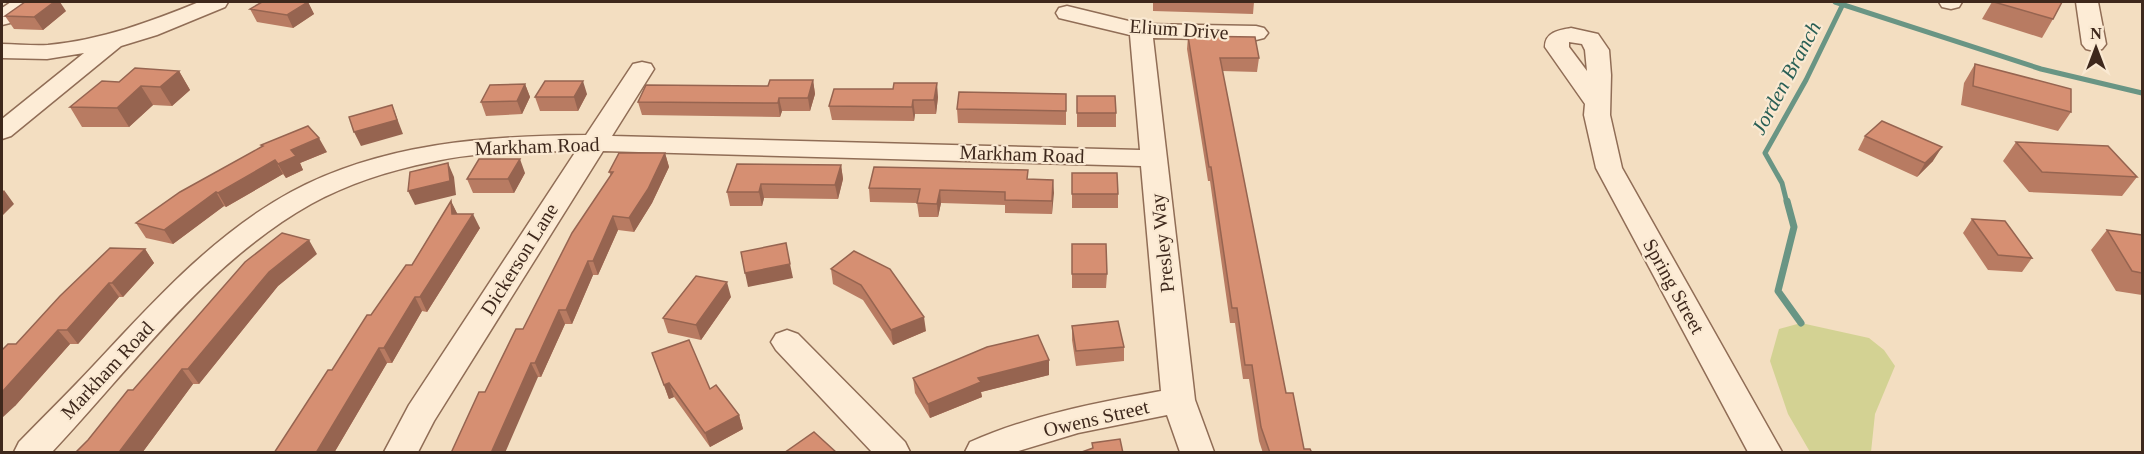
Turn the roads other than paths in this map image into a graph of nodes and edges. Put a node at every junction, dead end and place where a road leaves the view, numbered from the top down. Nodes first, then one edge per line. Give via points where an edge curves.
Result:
1 (26, 2) edge
2 (217, 2) edge
3 (2087, 2) edge
4 (1067, 13) dead end
5 (2, 18) edge
6 (1141, 31) junction
7 (1256, 33) dead end
8 (113, 41) junction
9 (2094, 44) dead end
10 (2, 51) edge
11 (642, 69) dead end
12 (1598, 109) dead end
13 (2, 131) edge
14 (594, 143) junction
15 (1153, 158) junction
16 (787, 342) dead end
17 (1178, 400) junction
18 (31, 453) edge
19 (402, 453) edge
20 (892, 453) edge
21 (982, 453) edge
22 (1197, 453) edge
23 (1765, 453) edge

1 - 5 street
2 - 8 street
3 - 9 street
4 - 6 street, Elium Drive
6 - 7 street, Elium Drive
6 - 15 street, Presley Way
8 - 10 street via 47,52
8 - 13 street
11 - 14 street, Dickerson Lane
12 - 23 street, Spring Street via 1609,168
14 - 15 street, Markham Road
14 - 18 street, Markham Road via 490,146 409,159 302,198 244,236 204,270
14 - 19 street, Dickerson Lane via 421,414
15 - 17 street, Presley Way
16 - 20 street
17 - 21 street, Owens Street via 1012,438
17 - 22 street, Presley Way

